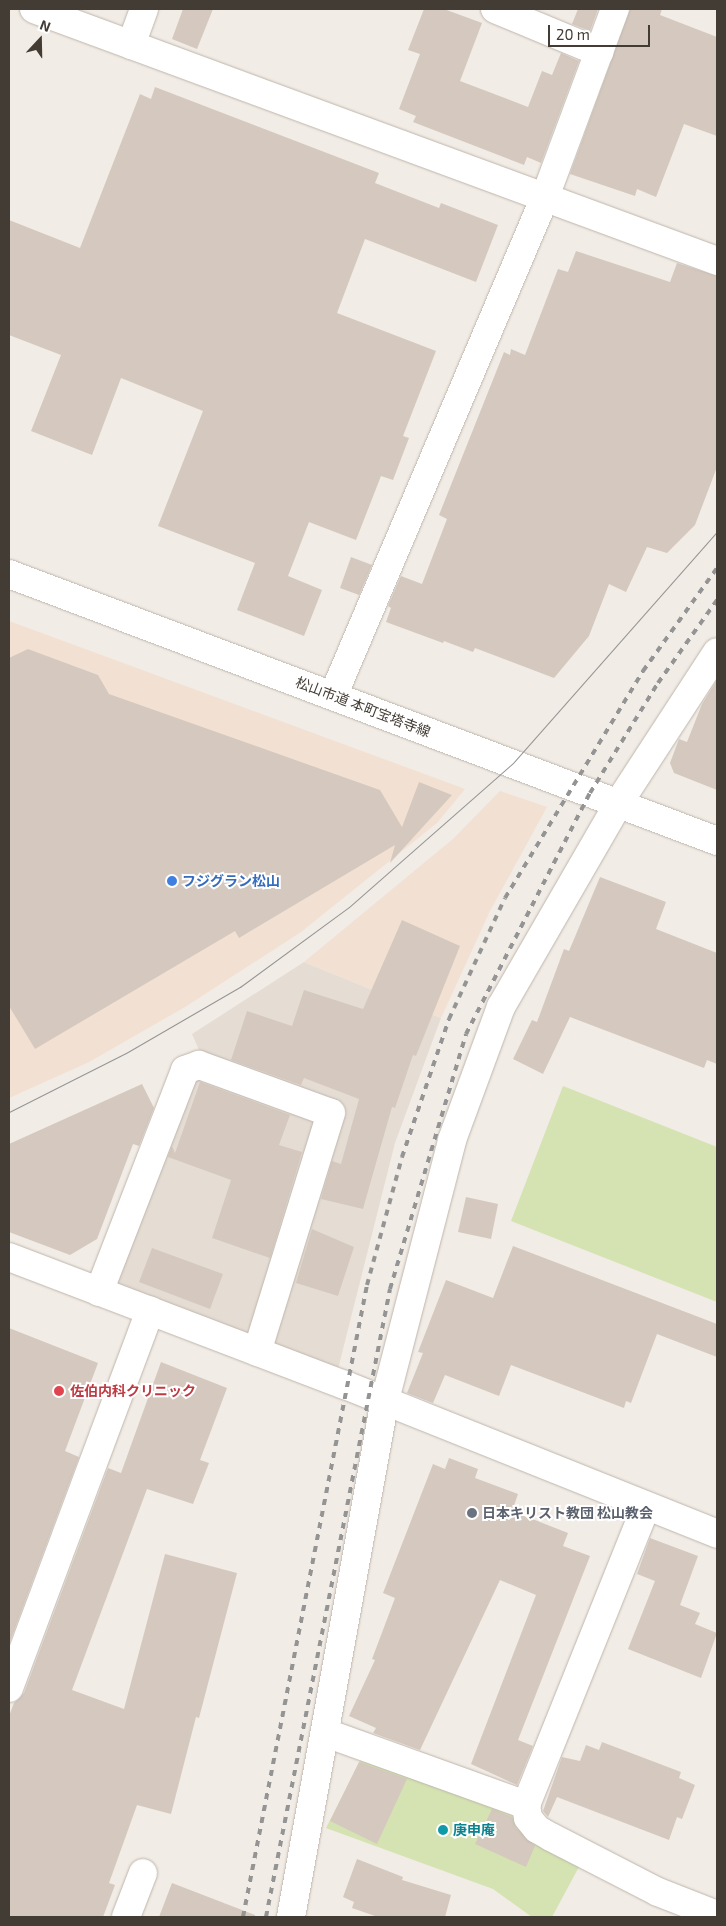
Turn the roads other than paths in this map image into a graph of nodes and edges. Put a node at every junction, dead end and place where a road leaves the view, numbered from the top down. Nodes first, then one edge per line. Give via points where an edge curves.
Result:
1 (34, 9) edge
2 (144, 9) edge
3 (495, 9) edge
4 (615, 9) edge
5 (132, 45) junction
6 (599, 52) junction
7 (545, 197) junction
8 (717, 261) edge
9 (9, 574) edge
10 (717, 652) edge
11 (333, 696) junction
12 (618, 804) junction
13 (717, 841) edge
14 (9, 1257) edge
15 (99, 1292) junction
16 (150, 1311) junction
17 (257, 1352) junction
18 (384, 1400) junction
19 (646, 1506) junction
20 (717, 1534) edge
21 (9, 1688) edge
22 (326, 1733) junction
23 (526, 1805) junction
24 (143, 1873) dead end
25 (717, 1915) edge
26 (126, 1917) edge
27 (291, 1917) edge

1 - 5 street
2 - 5 street
3 - 6 street
4 - 6 street
5 - 7 street
6 - 7 street
7 - 8 street
7 - 11 street
9 - 11 street, 松山市道 本町宝塔寺線
10 - 12 street
11 - 12 street, 松山市道 本町宝塔寺線
12 - 13 street, 松山市道 本町宝塔寺線
12 - 18 street via 501,1007 452,1140
14 - 15 street
15 - 16 street
15 - 17 street via 185,1070 199,1065 331,1113
16 - 17 street
16 - 21 street
17 - 18 street
18 - 19 street
18 - 22 street
19 - 20 street
19 - 23 street
22 - 23 street
22 - 27 street
23 - 25 street via 528,1818 551,1838 658,1892
24 - 26 street

